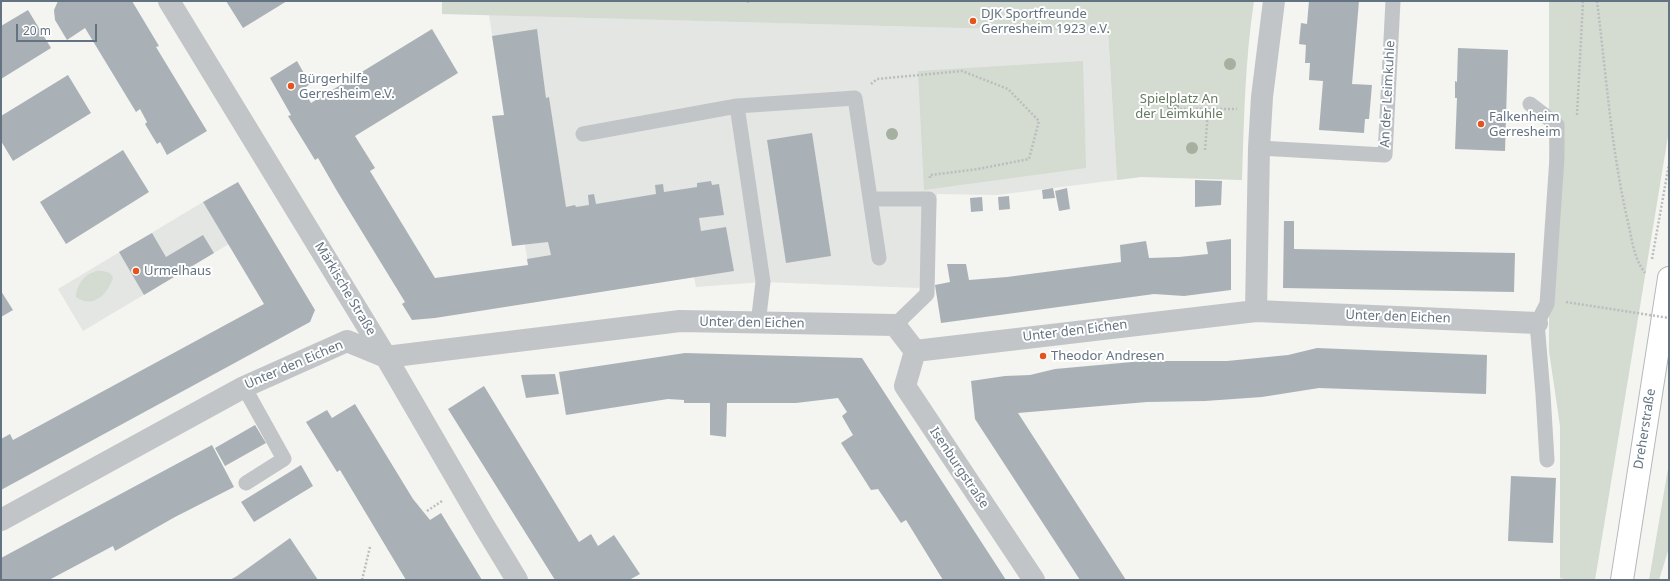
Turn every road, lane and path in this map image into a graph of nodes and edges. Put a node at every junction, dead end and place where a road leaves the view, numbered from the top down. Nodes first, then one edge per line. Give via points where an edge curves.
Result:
1 (169, 1) edge
2 (1274, 1) edge
3 (1393, 1) edge
4 (1584, 1) edge
5 (1597, 1) edge
6 (1262, 97) junction
7 (855, 98) junction
8 (1530, 104) dead end
9 (737, 106) junction
10 (1180, 109) dead end
11 (1208, 110) junction
12 (1577, 116) dead end
13 (583, 134) dead end
14 (1259, 148) junction
15 (1205, 150) dead end
16 (870, 199) junction
17 (929, 199) junction
18 (878, 258) dead end
19 (1659, 278) edge
20 (1566, 302) dead end
21 (1256, 310) junction
22 (1669, 318) edge
23 (1537, 323) junction
24 (758, 324) junction
25 (895, 325) junction
26 (915, 351) junction
27 (386, 357) junction
28 (244, 387) junction
29 (1546, 460) dead end
30 (246, 483) dead end
31 (1, 520) edge
32 (370, 547) dead end
33 (362, 580) edge
34 (517, 580) edge
35 (1034, 580) edge
36 (1622, 580) edge

1 - 27 street, Märkische Straße
2 - 6 street
3 - 14 lane, An der Leimkuhle via 1385,155
4 - 12 path
5 - 19 path via 1622,195 1637,262
6 - 11 path via 1244,109
6 - 14 street
7 - 9 lane
7 - 16 lane
7 - 17 path via 877,79 962,71 1008,89 1039,121 1029,159 930,175
8 - 23 lane via 1557,125 1547,304
9 - 13 lane
9 - 24 lane via 763,282
10 - 11 path
11 - 15 path
14 - 21 street
16 - 17 lane
16 - 18 lane
17 - 25 lane via 927,294
19 - 36 main road, Dreherstraße
20 - 22 path, bridge
21 - 23 street, Unter den Eichen
21 - 26 street, Unter den Eichen
23 - 29 lane
24 - 25 street, Unter den Eichen
24 - 27 street, Unter den Eichen via 680,322
25 - 26 street
26 - 35 street, Isenburgstraße via 905,386
27 - 28 street, Unter den Eichen via 347,342
27 - 34 street, Märkische Straße
28 - 30 lane via 284,459
28 - 31 street, Unter den Eichen
32 - 33 path

